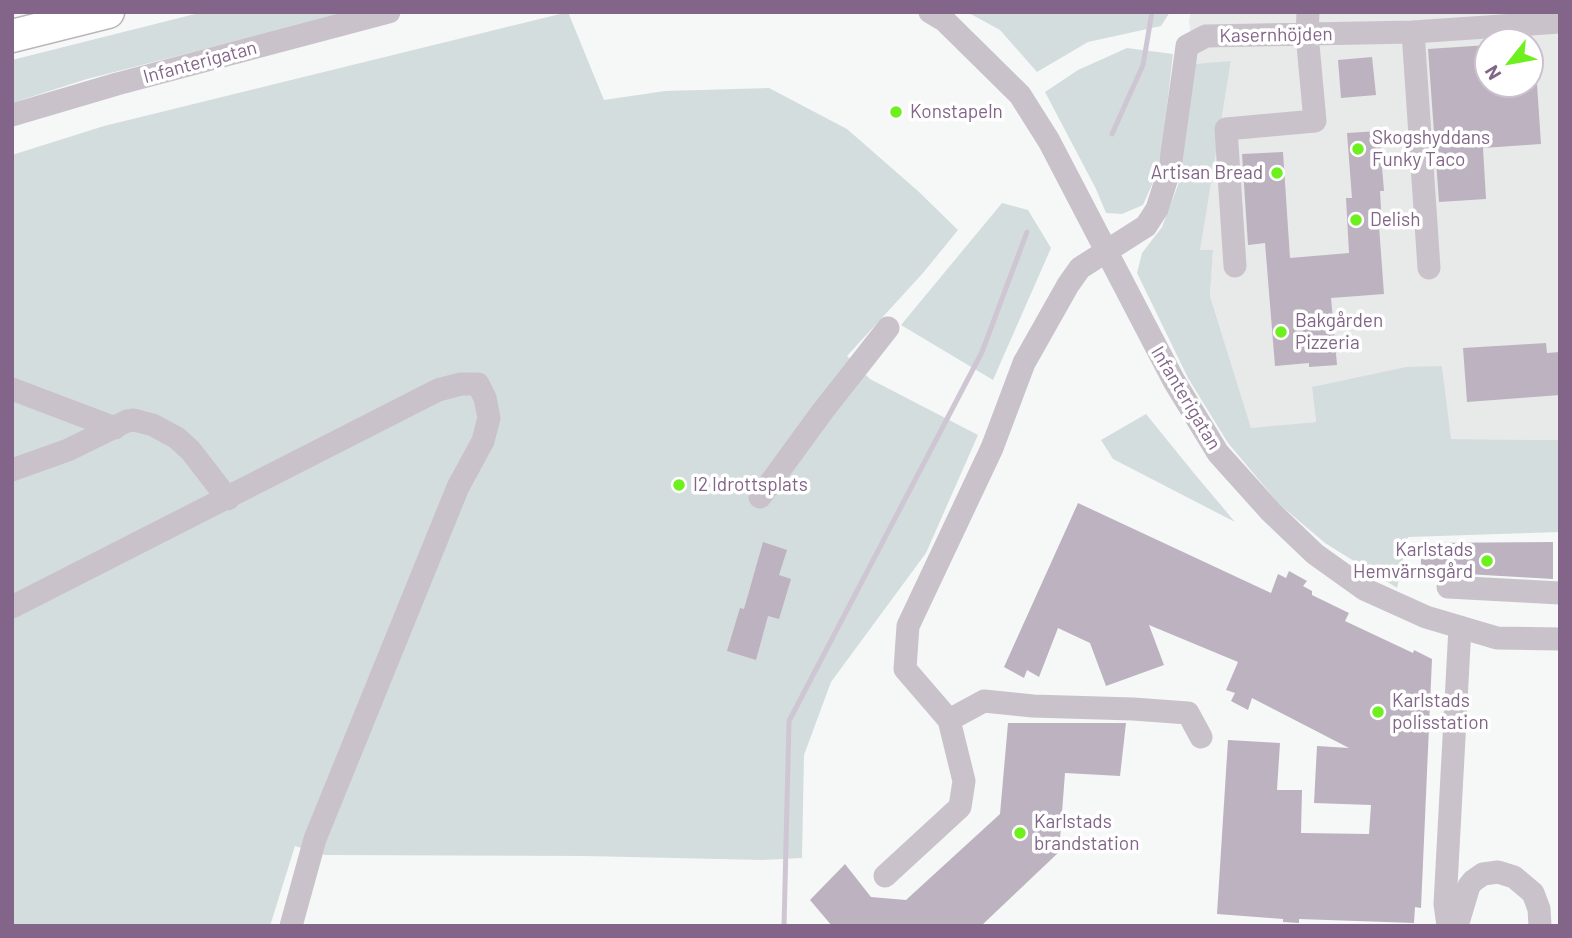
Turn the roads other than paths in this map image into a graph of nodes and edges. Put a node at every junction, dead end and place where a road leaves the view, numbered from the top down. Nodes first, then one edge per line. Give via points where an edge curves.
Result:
1 (108, 12) edge
2 (389, 12) edge
3 (930, 12) edge
4 (1560, 22) edge
5 (1308, 23) edge
6 (1413, 32) junction
7 (12, 36) edge
8 (12, 115) edge
9 (1105, 251) junction
10 (1235, 266) dead end
11 (1429, 268) dead end
12 (888, 328) dead end
13 (12, 389) edge
14 (115, 428) junction
15 (12, 470) edge
16 (760, 498) dead end
17 (228, 499) junction
18 (1448, 587) dead end
19 (1560, 593) edge
20 (12, 607) edge
21 (1459, 637) junction
22 (1560, 639) edge
23 (949, 720) junction
24 (1201, 737) dead end
25 (885, 876) dead end
26 (291, 926) edge
27 (1448, 926) edge
28 (1457, 926) edge
29 (1540, 926) edge

1 - 7 highway
2 - 8 street, Infanterigatan
3 - 9 street, Infanterigatan via 945,21 1020,95
4 - 6 street, Kasernhöjden
5 - 6 street, Kasernhöjden
5 - 9 street, Kasernhöjden via 1206,36 1187,46 1170,168 1160,201 1146,226
5 - 10 street via 1315,121 1226,129
6 - 11 street
9 - 21 street, Infanterigatan via 1218,453 1271,512 1315,554 1364,589
9 - 23 street via 1080,268 1024,363 992,448 908,626 905,670
12 - 16 street
13 - 14 street
14 - 15 street
14 - 17 street via 134,420 167,431 191,451
17 - 20 street
17 - 26 street via 438,390 478,384 485,398 489,418 483,441 458,487 315,839
18 - 19 street
21 - 22 street, Infanterigatan
21 - 27 street via 1444,904
23 - 24 street via 984,701 1133,709 1188,713
23 - 25 street via 964,781 960,807
28 - 29 street via 1473,881 1498,872 1514,877 1533,893

